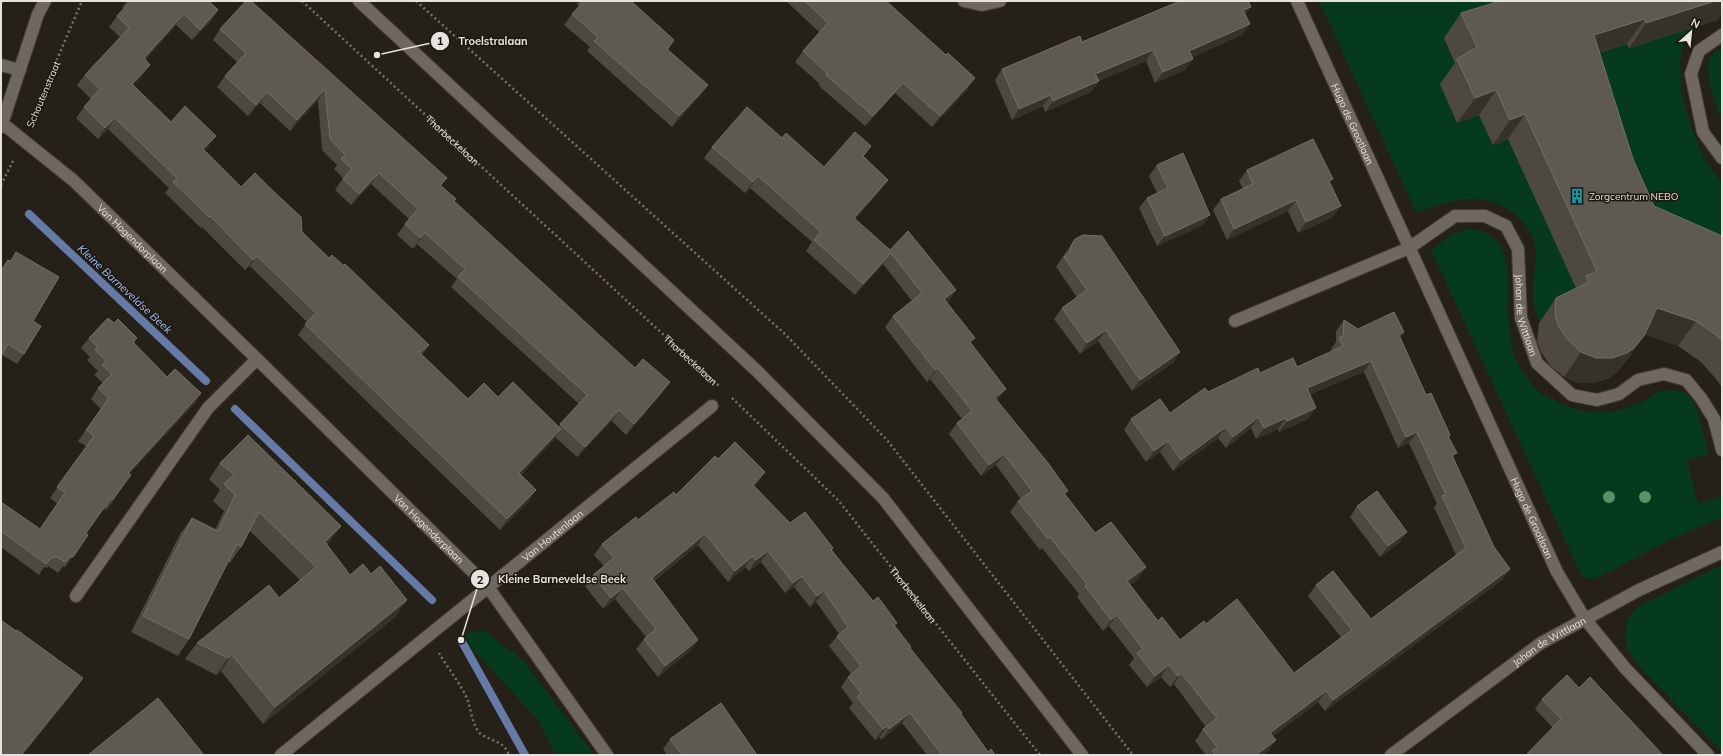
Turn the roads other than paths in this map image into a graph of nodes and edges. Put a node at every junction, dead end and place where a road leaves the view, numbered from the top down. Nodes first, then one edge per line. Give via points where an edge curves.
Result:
1 (45, 1) edge
2 (359, 1) edge
3 (964, 1) edge
4 (1000, 1) edge
5 (1297, 1) edge
6 (1722, 35) edge
7 (1, 65) edge
8 (20, 70) junction
9 (2, 125) edge
10 (1722, 158) edge
11 (1408, 248) junction
12 (1235, 321) dead end
13 (258, 359) junction
14 (712, 406) dead end
15 (1722, 450) edge
16 (1722, 552) edge
17 (488, 587) junction
18 (76, 596) dead end
19 (1586, 619) junction
20 (281, 755) edge
21 (607, 755) edge
22 (1082, 755) edge
23 (1391, 755) edge
24 (1708, 755) edge

1 - 8 street via 38,14
2 - 22 street via 757,371 883,498
3 - 4 street via 982,5
5 - 11 street, Hugo de Grootlaan
6 - 10 street via 1699,51 1691,74 1704,132
7 - 8 street
8 - 9 street
9 - 13 street, Van Hogendorplaan via 74,181
11 - 12 street
11 - 15 street, Johan de Wittlaan via 1455,216 1485,216 1506,226 1518,249 1521,318 1537,363 1572,395 1597,400 1619,394 1638,380 1664,374 1686,380 1714,419
11 - 19 street, Hugo de Grootlaan via 1556,572
13 - 17 street, Van Hogendorplaan
13 - 18 street via 208,408
14 - 17 street, Van Houtenlaan
16 - 19 street, Johan de Wittlaan via 1639,590
17 - 20 street, Van Houtenlaan
17 - 21 street, Van Hogendorplaan
19 - 23 street, Johan de Wittlaan via 1541,643
19 - 24 street, Hugo de Grootlaan via 1625,668

